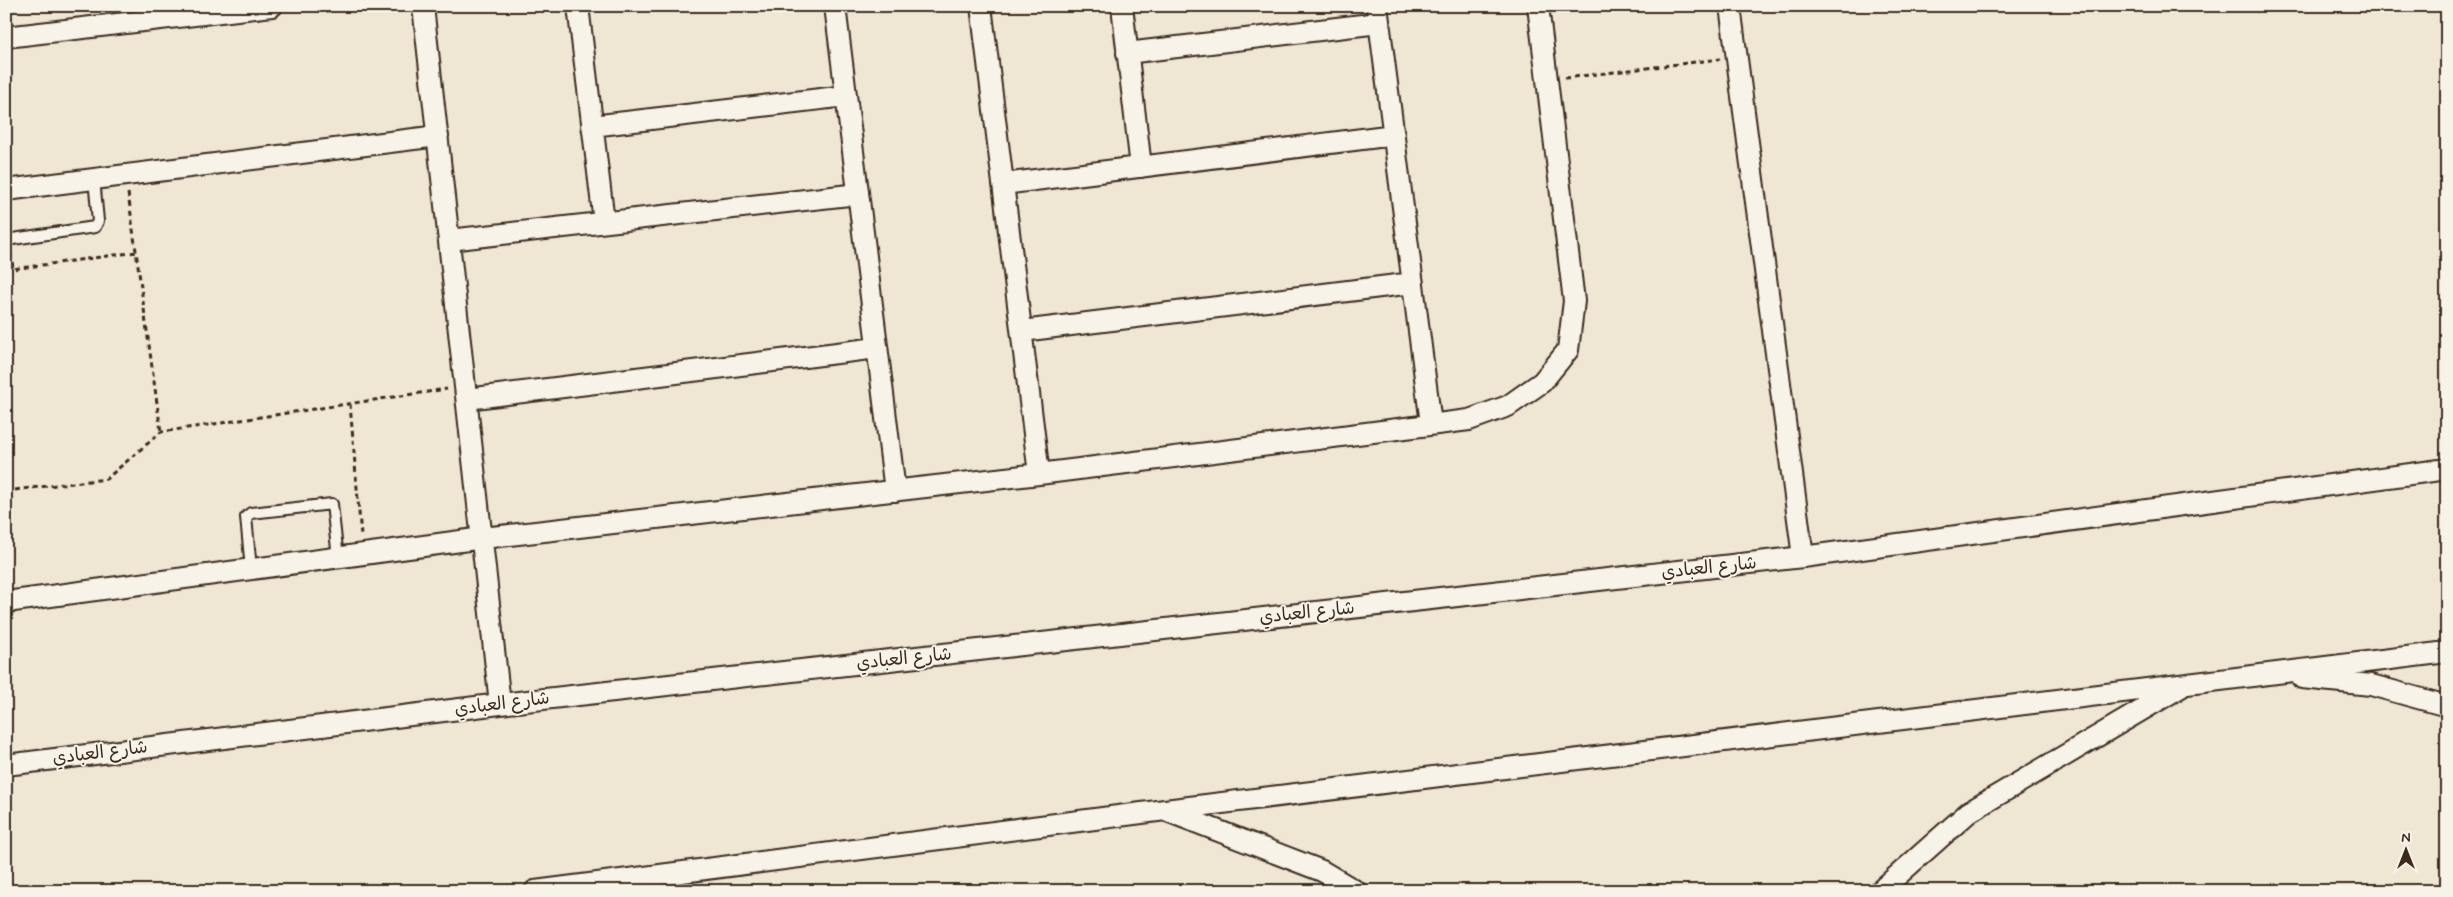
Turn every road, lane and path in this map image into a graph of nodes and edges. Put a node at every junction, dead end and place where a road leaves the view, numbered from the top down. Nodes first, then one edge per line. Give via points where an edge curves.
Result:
1 (272, 6) edge
2 (423, 6) edge
3 (578, 6) edge
4 (835, 6) edge
5 (981, 6) edge
6 (1122, 6) edge
7 (1538, 6) edge
8 (1730, 6) edge
9 (1378, 15) edge
10 (6, 37) edge
11 (1127, 53) junction
12 (1736, 57) junction
13 (1547, 81) junction
14 (846, 96) junction
15 (592, 126) junction
16 (1394, 135) junction
17 (438, 136) junction
18 (1141, 166) junction
19 (125, 175) junction
20 (94, 179) junction
21 (1003, 184) junction
22 (6, 190) edge
23 (858, 194) junction
24 (604, 222) junction
25 (6, 240) edge
26 (449, 240) junction
27 (137, 252) junction
28 (6, 270) edge
29 (1413, 283) junction
30 (1022, 331) junction
31 (877, 348) junction
32 (467, 393) junction
33 (350, 404) junction
34 (1431, 424) junction
35 (160, 432) junction
36 (2447, 469) edge
37 (1039, 474) junction
38 (6, 491) edge
39 (895, 491) junction
40 (483, 538) junction
41 (363, 554) junction
42 (1803, 557) junction
43 (338, 558) junction
44 (251, 569) junction
45 (6, 602) edge
46 (2447, 652) edge
47 (2267, 674) junction
48 (2187, 683) junction
49 (500, 704) junction
50 (2447, 706) edge
51 (6, 765) edge
52 (1165, 810) junction
53 (605, 886) edge
54 (535, 891) edge
55 (1356, 891) edge
56 (1880, 891) edge

1 - 10 street
2 - 17 street
3 - 15 street
4 - 14 street
5 - 21 street
6 - 11 street
7 - 13 street
8 - 12 street
9 - 11 street
9 - 16 street
11 - 18 street
12 - 13 path
12 - 42 street
13 - 34 street via 1574,301 1568,350 1542,382 1508,406 1469,420
14 - 15 street
14 - 23 street
15 - 24 street
16 - 18 street
16 - 29 street
17 - 19 street
17 - 26 street
18 - 21 street
19 - 20 street
19 - 27 path
20 - 22 street
20 - 25 lane via 98,221 95,227
21 - 30 street
23 - 24 street
23 - 31 street
24 - 26 street
26 - 32 street
27 - 28 path
27 - 35 path
29 - 30 street
29 - 34 street
30 - 37 street
31 - 32 street
31 - 39 street
32 - 33 path
32 - 40 street
33 - 35 path
33 - 41 path
34 - 37 street
35 - 38 path via 106,479
36 - 42 street, شارع العبادي
37 - 39 street
39 - 40 street
40 - 41 street
40 - 49 street
41 - 43 street
42 - 49 street, شارع العبادي
43 - 44 street
43 - 44 lane via 332,504 270,510 246,517
44 - 45 street
46 - 47 street
47 - 48 street
47 - 50 street via 2371,685
48 - 52 street
48 - 56 street via 1969,812
49 - 51 street, شارع العبادي
52 - 53 street
52 - 55 street via 1322,871
53 - 54 street

